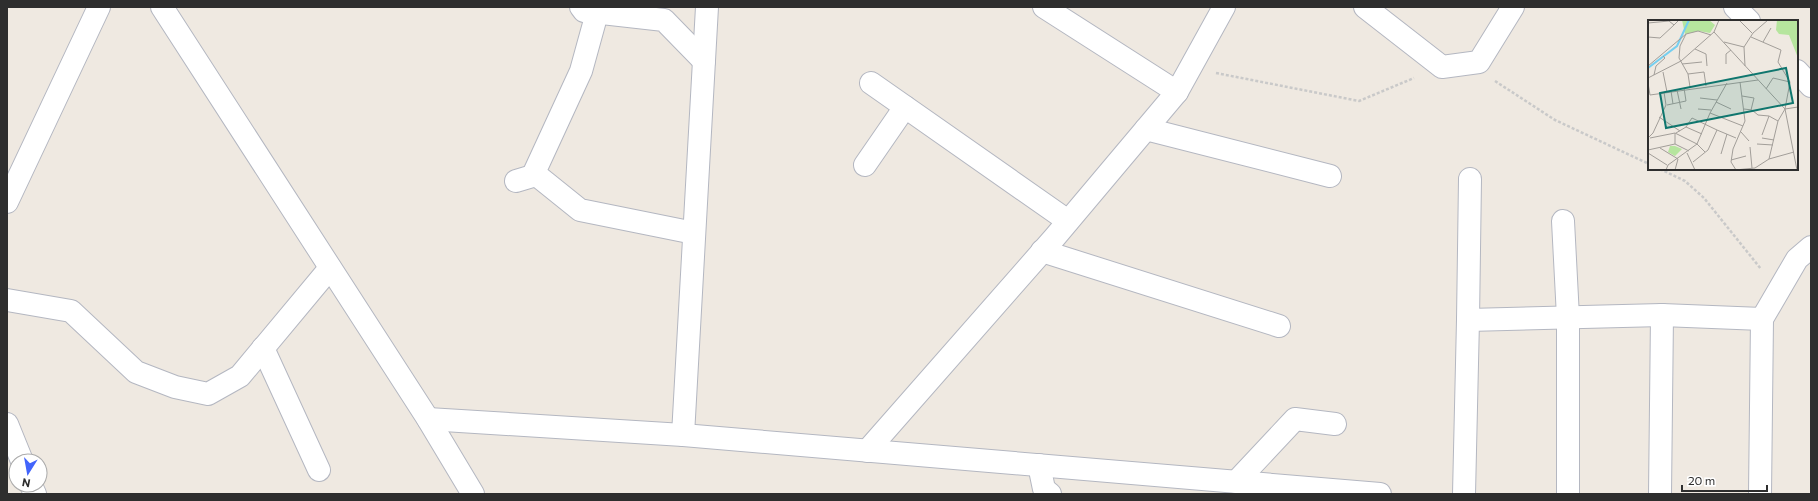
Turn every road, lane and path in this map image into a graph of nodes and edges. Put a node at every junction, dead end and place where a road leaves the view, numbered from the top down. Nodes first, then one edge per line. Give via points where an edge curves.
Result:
1 (99, 7) edge
2 (162, 7) edge
3 (707, 7) edge
4 (1044, 7) edge
5 (1224, 7) edge
6 (1365, 7) edge
7 (1514, 7) edge
8 (1735, 7) edge
9 (589, 10) edge
10 (1748, 20) edge
11 (704, 61) junction
12 (1468, 63) junction
13 (1442, 66) junction
14 (1190, 68) junction
15 (1798, 73) edge
16 (871, 83) dead end
17 (1811, 86) edge
18 (1177, 92) junction
19 (905, 107) junction
20 (1146, 129) junction
21 (1648, 164) edge
22 (865, 165) dead end
23 (1662, 170) edge
24 (1330, 176) dead end
25 (1470, 180) dead end
26 (7, 200) edge
27 (1068, 221) junction
28 (1564, 221) dead end
29 (694, 233) junction
30 (1811, 247) edge
31 (1042, 251) junction
32 (330, 268) junction
33 (1778, 292) junction
34 (7, 300) edge
35 (1662, 315) junction
36 (1568, 317) junction
37 (1762, 319) junction
38 (1468, 320) junction
39 (1279, 326) dead end
40 (263, 348) junction
41 (428, 419) junction
42 (7, 424) edge
43 (1335, 424) dead end
44 (683, 434) junction
45 (867, 451) junction
46 (19, 453) edge
47 (1039, 465) junction
48 (319, 470) dead end
49 (1236, 482) junction
50 (1158, 485) edge
51 (473, 494) edge
52 (1050, 494) edge
53 (1380, 494) edge
54 (1464, 494) edge
55 (1568, 494) edge
56 (1660, 494) edge
57 (1756, 494) edge
58 (1760, 494) edge
59 (1772, 494) edge

1 - 26 street
2 - 32 street
3 - 11 street
4 - 18 street
5 - 14 street
6 - 13 street
7 - 12 street via 1479,62
8 - 10 street
9 - 11 street via 664,20
9 - 29 street via 582,71 534,173 526,178 580,210
11 - 29 street
12 - 13 street
12 - 21 path via 1555,120
13 - 14 path via 1359,101
14 - 18 street
15 - 17 street
16 - 19 street
18 - 20 street
19 - 22 street
19 - 27 street
20 - 24 street
20 - 27 street
23 - 33 path via 1685,181 1704,198
25 - 38 street
27 - 31 street
28 - 36 street
29 - 44 street
30 - 33 street via 1797,259
31 - 39 street
31 - 45 street
32 - 40 street
32 - 41 street
33 - 37 street
34 - 40 street via 72,311 136,372 175,387 208,394 240,376
35 - 36 street
35 - 37 street
35 - 56 street
36 - 38 street
36 - 55 street
37 - 58 street
38 - 54 street
40 - 48 street
41 - 44 street
41 - 51 street
42 - 46 street
43 - 49 street via 1295,419
44 - 45 street
45 - 47 street
47 - 50 street
47 - 52 street via 1044,489
49 - 50 street
49 - 53 street
57 - 58 street
58 - 59 street

